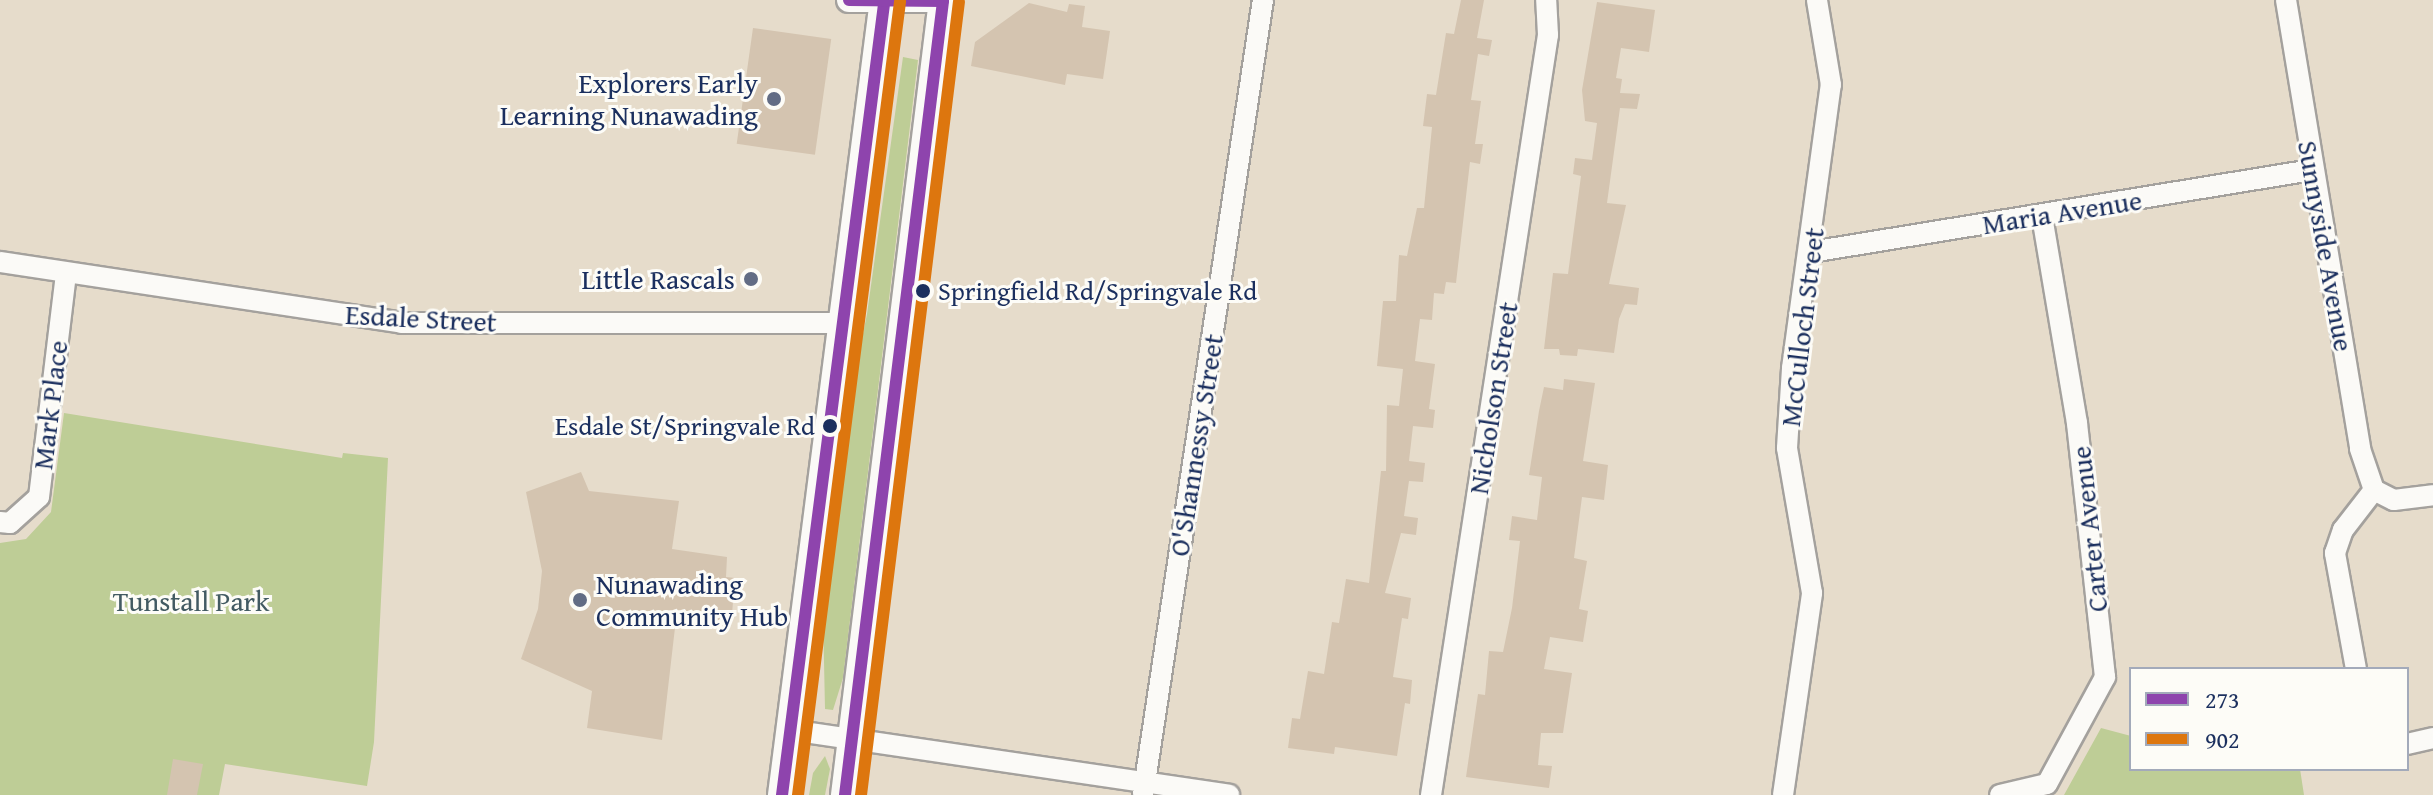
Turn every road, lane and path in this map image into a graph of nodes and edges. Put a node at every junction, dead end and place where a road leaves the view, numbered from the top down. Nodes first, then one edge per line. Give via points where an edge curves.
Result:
1 (849, 0) edge
2 (944, 0) edge
3 (1263, 0) edge
4 (1546, 0) edge
5 (1817, 0) edge
6 (2286, 0) edge
7 (884, 2) edge
8 (2312, 170) junction
9 (2042, 215) junction
10 (1811, 252) junction
11 (0, 262) edge
12 (66, 274) junction
13 (845, 323) junction
14 (2374, 490) junction
15 (2433, 495) edge
16 (5, 522) edge
17 (2356, 667) edge
18 (791, 730) junction
19 (852, 738) junction
20 (2433, 738) edge
21 (2409, 744) edge
22 (1144, 789) edge
23 (782, 795) edge
24 (845, 795) edge
25 (1229, 795) edge
26 (1431, 795) edge
27 (1783, 795) edge
28 (2000, 795) edge

1 - 7 main road
2 - 7 main road
2 - 19 highway
3 - 22 street, O'Shannessy Street
4 - 26 street, Nicholson Street via 1548,35
5 - 10 street, McCulloch Street via 1831,85
6 - 8 street, Sunnyside Avenue
7 - 13 highway
8 - 9 street, Maria Avenue
8 - 14 street, Sunnyside Avenue via 2360,449
9 - 10 street, Maria Avenue
9 - 28 street, Carter Avenue via 2077,423 2105,677 2047,784
10 - 27 street, McCulloch Street via 1792,368 1787,448 1812,593
11 - 12 street, Esdale Street
12 - 13 street, Esdale Street via 401,323
12 - 16 street, Mark Place via 39,497
13 - 18 highway
14 - 15 street via 2394,500
14 - 17 street via 2343,530 2335,553
18 - 19 street
18 - 23 highway
19 - 22 street
19 - 24 highway
20 - 21 street
22 - 25 street

